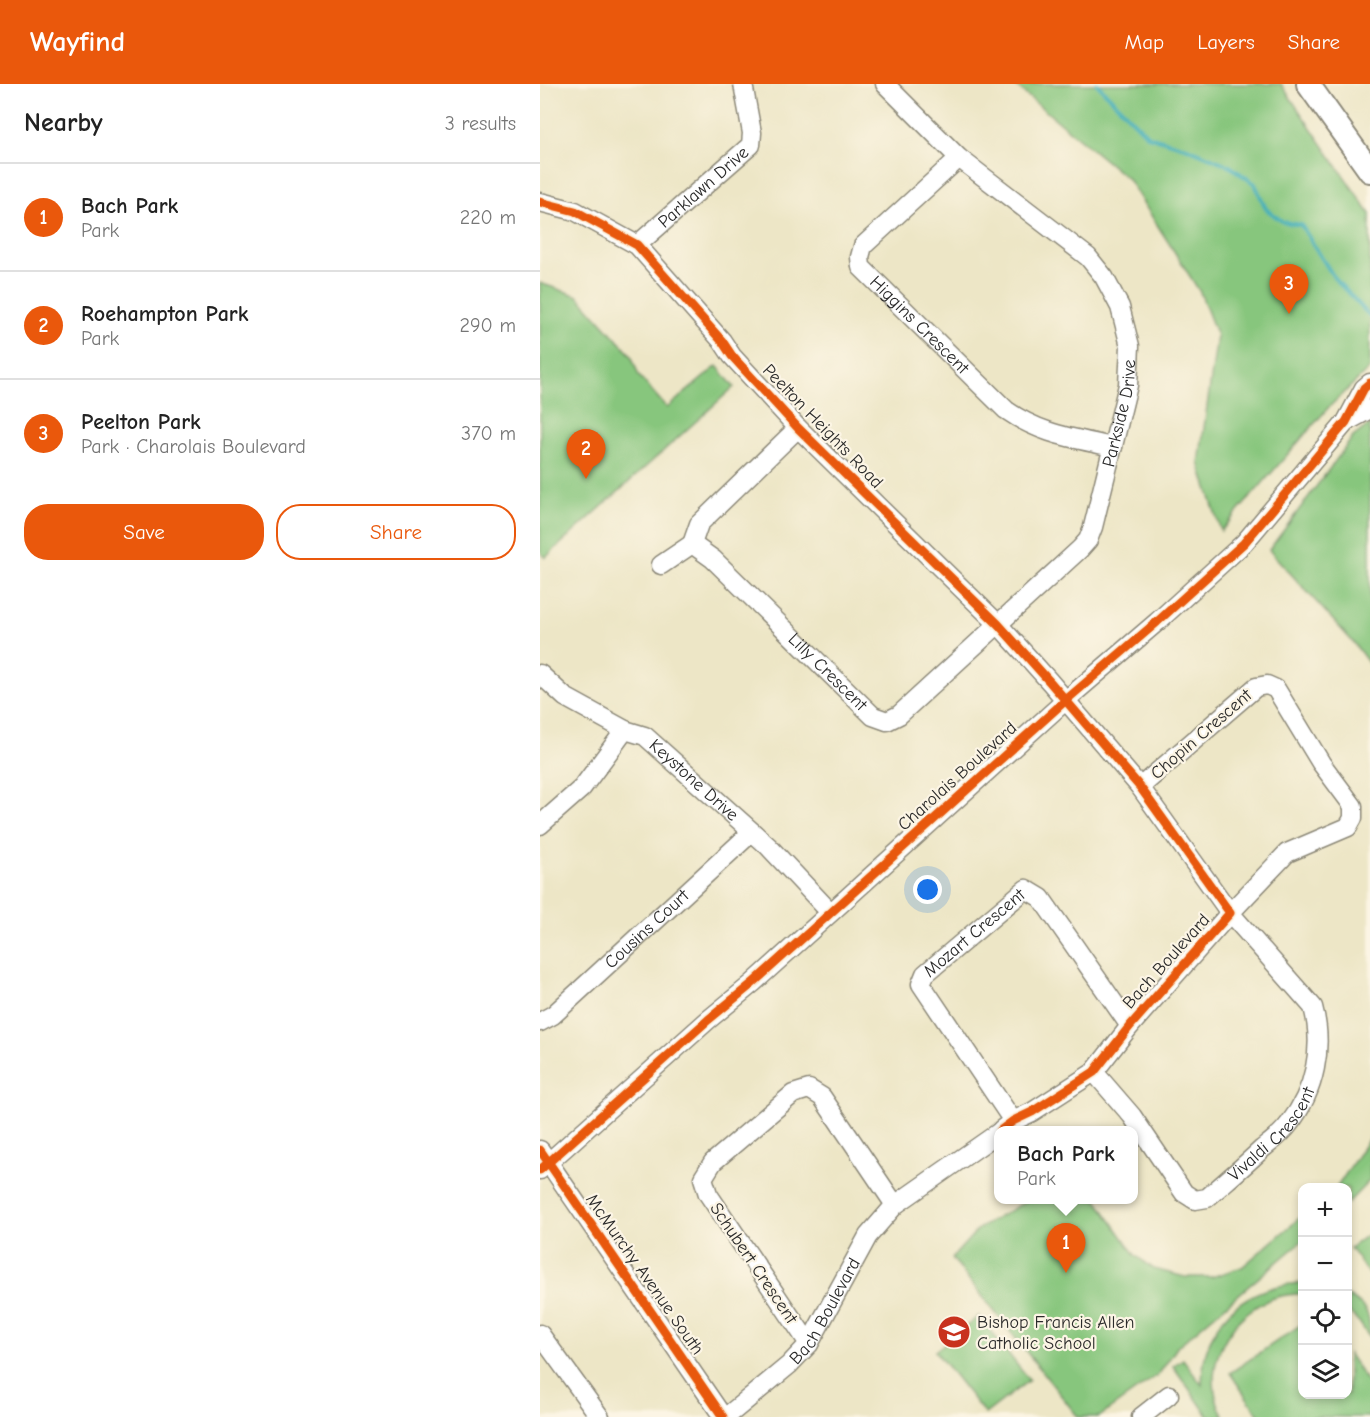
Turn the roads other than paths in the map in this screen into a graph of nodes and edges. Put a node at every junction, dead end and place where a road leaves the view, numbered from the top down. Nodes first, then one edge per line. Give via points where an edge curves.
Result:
1 (743, 84) edge
2 (885, 84) edge
3 (1308, 84) edge
4 (959, 158) junction
5 (1370, 171) edge
6 (540, 202) edge
7 (637, 245) junction
8 (1367, 386) edge
9 (1370, 409) edge
10 (1346, 422) junction
11 (798, 428) junction
12 (1113, 447) junction
13 (692, 544) junction
14 (661, 565) dead end
15 (998, 624) junction
16 (540, 674) edge
17 (1066, 700) junction
18 (625, 730) junction
19 (1140, 788) junction
20 (540, 825) edge
21 (752, 832) junction
22 (830, 912) junction
23 (1230, 913) junction
24 (540, 1022) edge
25 (1130, 1026) junction
26 (1094, 1072) junction
27 (1003, 1126) edge
28 (1008, 1126) edge
29 (994, 1135) edge
30 (543, 1161) edge
31 (895, 1205) junction
32 (540, 1334) edge
33 (808, 1344) junction
34 (1169, 1395) dead end
35 (600, 1417) edge
36 (724, 1417) edge
37 (1141, 1417) edge

1 - 7 street, Parklawn Drive via 751,146
2 - 4 street, Parkside Drive
3 - 5 main road
4 - 12 street, Parkside Drive via 1088,257 1120,307 1130,346 1128,385
4 - 12 street, Higgins Crescent via 863,246 861,267 1006,410 1024,423
6 - 7 street, Peelton Heights Road via 575,211
7 - 11 street, Peelton Heights Road
8 - 10 street, Charolais Boulevard
9 - 10 street, Charolais Boulevard
10 - 17 street, Charolais Boulevard via 1244,543
11 - 13 street via 699,524
11 - 15 street, Peelton Heights Road
12 - 15 street, Parkside Drive via 1088,540
13 - 14 street
13 - 15 street, Lilly Crescent via 713,559 873,716 887,721 899,715
15 - 17 street, Peelton Heights Road
16 - 18 street, Keystone Drive via 565,697
17 - 19 street, Bach Boulevard
17 - 22 street, Charolais Boulevard
18 - 20 street via 582,788
18 - 21 street, Keystone Drive via 645,736
19 - 23 street, Bach Boulevard
19 - 23 street, Chopin Crescent via 1256,687 1276,689 1321,763 1353,806 1353,818 1348,827 1287,853
21 - 22 street, Keystone Drive
21 - 24 street, Cousins Court via 553,1015
22 - 30 street, Charolais Boulevard via 753,983
23 - 25 street, Bach Boulevard
23 - 26 street, Vivaldi Crescent via 1313,1007 1319,1042 1314,1075 1288,1125 1207,1198 1195,1200 1184,1193 1132,1116
25 - 26 street, Bach Boulevard
25 - 27 street, Mozart Crescent via 1041,898 1026,889 925,974 921,984
26 - 28 street, Bach Boulevard
29 - 31 street, Bach Boulevard
30 - 36 street, McMurchy Avenue South
31 - 33 street, Bach Boulevard via 868,1236
31 - 33 street, Schubert Crescent via 822,1097 809,1089 792,1094 713,1162 703,1178 708,1194
32 - 35 street
33 - 36 street, Bach Boulevard via 789,1365
34 - 37 street

